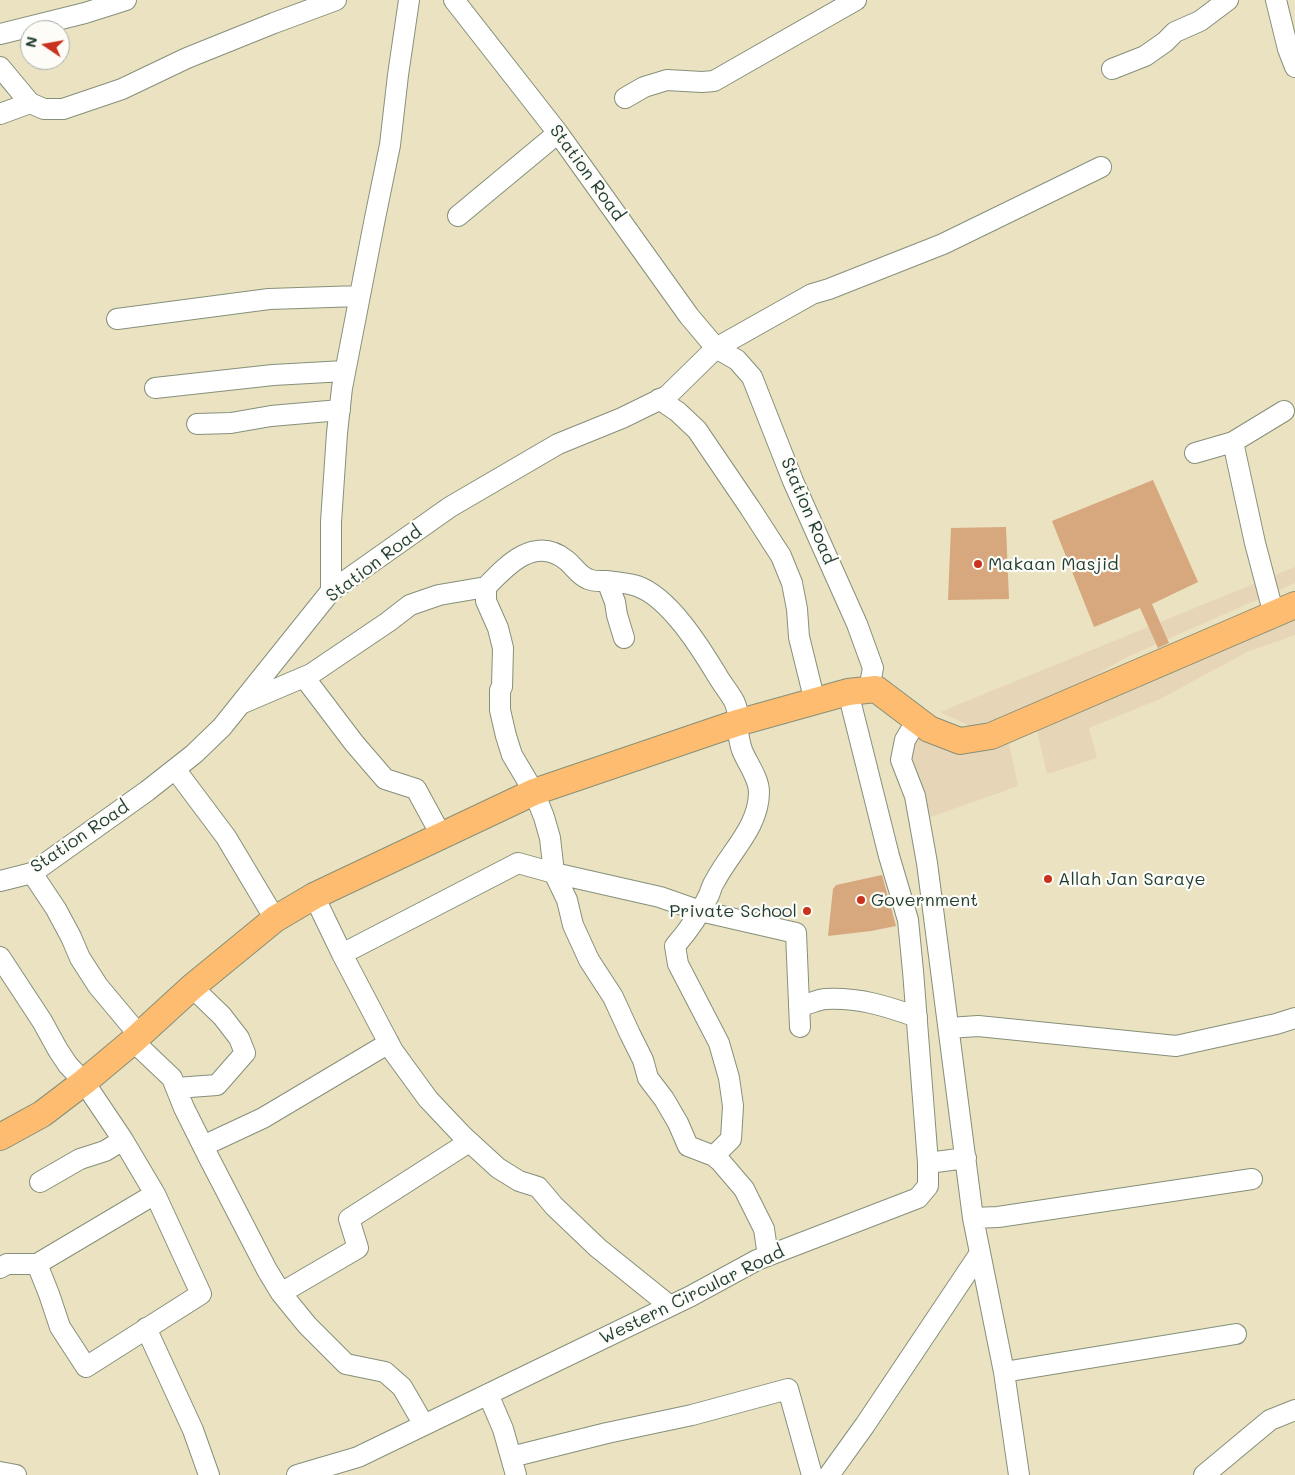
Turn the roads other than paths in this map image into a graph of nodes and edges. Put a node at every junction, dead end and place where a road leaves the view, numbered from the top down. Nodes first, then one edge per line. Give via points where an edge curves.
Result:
1 (126, 0) edge
2 (336, 0) edge
3 (409, 0) edge
4 (454, 0) edge
5 (856, 0) edge
6 (1228, 0) edge
7 (1276, 0) edge
8 (1282, 0) edge
9 (1295, 0) edge
10 (0, 34) edge
11 (0, 67) edge
12 (1295, 67) edge
13 (1112, 69) dead end
14 (625, 98) dead end
15 (30, 103) junction
16 (0, 114) edge
17 (558, 133) junction
18 (1101, 167) dead end
19 (458, 216) dead end
20 (360, 296) junction
21 (117, 319) dead end
22 (716, 348) junction
23 (345, 370) junction
24 (155, 388) dead end
25 (659, 400) junction
26 (340, 410) junction
27 (1284, 411) dead end
28 (197, 424) dead end
29 (1232, 442) junction
30 (1195, 453) dead end
31 (607, 581) junction
32 (486, 587) junction
33 (331, 591) junction
34 (1285, 610) edge
35 (624, 638) dead end
36 (304, 677) junction
37 (858, 691) junction
38 (815, 702) junction
39 (241, 703) junction
40 (917, 720) junction
41 (739, 723) junction
42 (175, 769) junction
43 (534, 792) junction
44 (440, 835) junction
45 (32, 873) junction
46 (554, 873) junction
47 (0, 881) edge
48 (314, 896) junction
49 (700, 911) junction
50 (275, 919) junction
51 (342, 954) junction
52 (0, 956) edge
53 (192, 987) junction
54 (799, 1006) junction
55 (917, 1018) junction
56 (1295, 1018) edge
57 (800, 1027) dead end
58 (949, 1028) junction
59 (136, 1038) junction
60 (389, 1043) junction
61 (84, 1082) junction
62 (176, 1088) junction
63 (0, 1137) edge
64 (123, 1140) junction
65 (469, 1142) junction
66 (204, 1146) junction
67 (714, 1156) junction
68 (966, 1158) junction
69 (928, 1163) junction
70 (1252, 1179) dead end
71 (40, 1182) dead end
72 (155, 1194) junction
73 (973, 1218) junction
74 (980, 1253) junction
75 (768, 1256) junction
76 (37, 1264) junction
77 (0, 1268) edge
78 (281, 1293) junction
79 (670, 1306) junction
80 (146, 1328) junction
81 (1236, 1334) dead end
82 (1004, 1372) junction
83 (488, 1394) junction
84 (1295, 1410) edge
85 (424, 1425) junction
86 (514, 1466) edge
87 (0, 1472) edge
88 (16, 1475) edge
89 (209, 1475) edge
90 (297, 1475) edge
91 (812, 1475) edge
92 (829, 1475) edge
93 (1019, 1475) edge
94 (1204, 1475) edge

1 - 10 street
2 - 15 street via 274,22 122,89 63,110 44,109
3 - 20 street via 390,145
4 - 17 street, Station Road
5 - 14 street via 714,81 667,80 644,87
6 - 13 street via 1200,21 1176,32 1145,56
7 - 12 street
8 - 9 street
11 - 15 street
15 - 16 street
17 - 19 street
17 - 22 street, Station Road via 689,316
18 - 22 street via 943,244 812,294
20 - 21 street via 270,299
20 - 23 street
22 - 25 street, Station Road
22 - 37 street, Station Road via 738,360 752,377 857,624 872,668
23 - 24 street
23 - 26 street
25 - 33 street, Station Road via 558,444 450,507
25 - 38 street via 697,430 781,556 792,583 799,637
26 - 28 street
26 - 33 street via 331,522
27 - 29 street
29 - 30 street
29 - 34 street via 1255,543
31 - 32 street via 588,579 564,558 545,550 525,553
31 - 35 street
31 - 41 street via 637,586 668,608 692,637 735,702
32 - 36 street via 439,595 410,605
32 - 43 street via 486,601 503,648 502,722 512,755
33 - 39 street, Station Road
34 - 40 main road via 991,736 960,741 929,729
36 - 39 street
36 - 44 street via 349,737 386,779 416,789
37 - 38 main road
37 - 40 main road via 876,689
37 - 55 street, Western Circular Road via 889,856 908,920
38 - 41 main road
39 - 42 street, Station Road via 222,728
40 - 58 street via 905,740 901,760 915,796
41 - 43 main road
41 - 49 street via 741,748 759,790 758,804 742,841 715,880
42 - 45 street, Station Road
42 - 50 street via 226,837
43 - 44 main road
43 - 46 street via 550,838
44 - 48 main road
45 - 47 street, Station Road
45 - 59 street via 56,909 80,958
46 - 49 street via 660,898
46 - 51 street via 518,863
46 - 67 street via 568,900 572,925 589,960 613,997 643,1060 648,1078 664,1099 688,1146
48 - 50 main road
48 - 51 street
49 - 54 street via 796,933
49 - 67 street via 675,946 678,964 719,1043 728,1078 733,1106 731,1139
50 - 53 main road
51 - 60 street
52 - 61 street via 58,1050
53 - 59 main road
53 - 62 street via 222,1016 245,1053 216,1085
54 - 55 street via 823,999 864,1000
54 - 57 street
55 - 69 street, Western Circular Road
56 - 58 street via 1176,1046 978,1026
58 - 68 street
59 - 61 main road
59 - 62 street via 172,1078
60 - 65 street via 428,1099
60 - 66 street via 263,1118
61 - 63 main road via 42,1114
61 - 64 street
62 - 66 street
64 - 71 street
64 - 72 street
65 - 78 street via 349,1219 358,1248
65 - 79 street via 498,1168 519,1181 538,1187 598,1248
66 - 78 street
67 - 75 street via 744,1189 764,1229
68 - 69 street
68 - 73 street
69 - 75 street, Western Circular Road via 928,1186 918,1198
70 - 73 street
72 - 76 street
72 - 80 street via 201,1294
73 - 74 street
74 - 82 street
74 - 92 street
75 - 79 street, Western Circular Road
76 - 77 street via 7,1264
76 - 80 street via 60,1326 86,1367
78 - 85 street via 346,1364 384,1372 402,1387
79 - 83 street, Western Circular Road
80 - 89 street
81 - 82 street
82 - 93 street
83 - 85 street, Western Circular Road
83 - 86 street via 504,1429
84 - 94 street via 1270,1420
85 - 90 street, Western Circular Road via 358,1457
86 - 91 street via 607,1432 692,1415 788,1389
87 - 88 street

